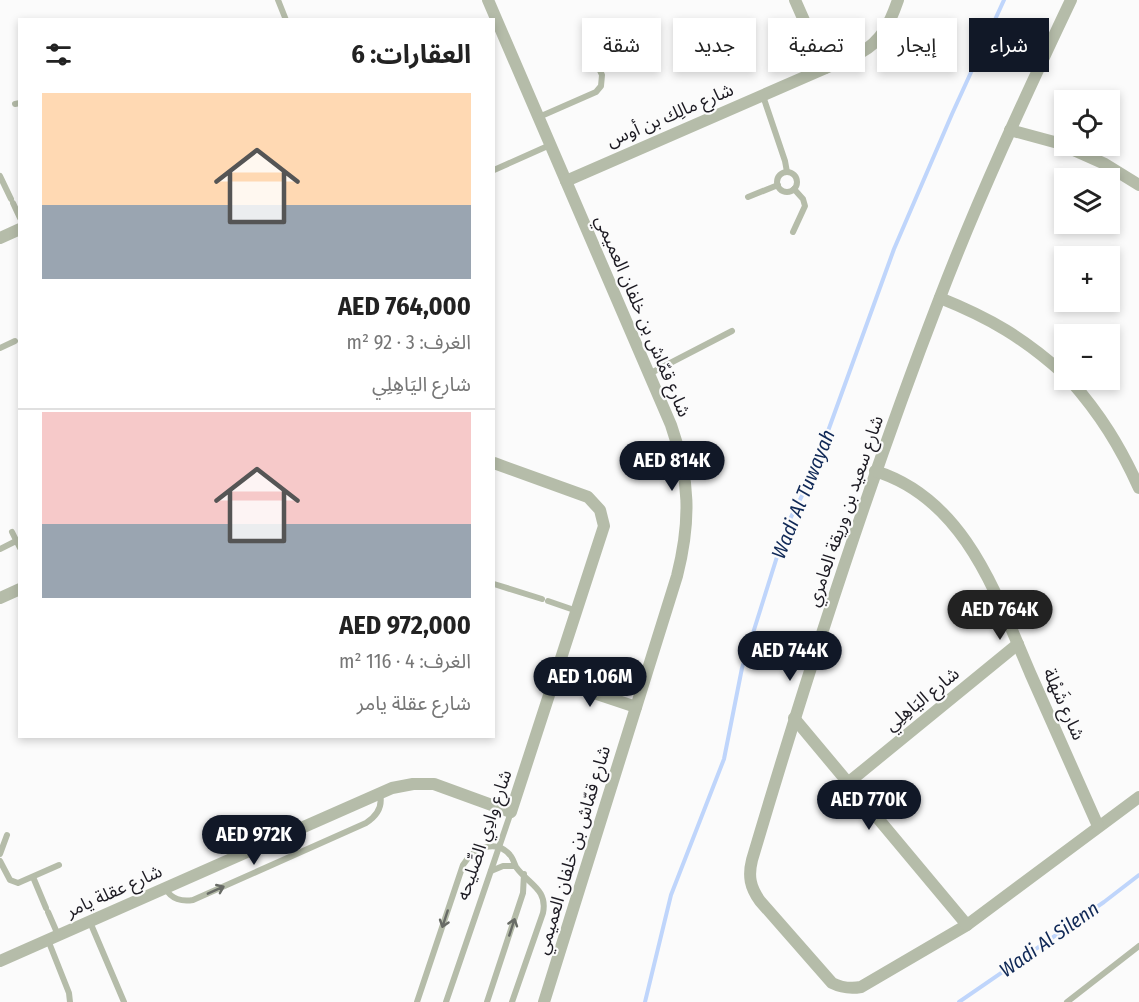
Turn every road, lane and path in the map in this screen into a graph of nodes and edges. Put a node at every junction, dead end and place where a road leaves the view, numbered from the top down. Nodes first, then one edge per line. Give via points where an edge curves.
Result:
1 (278, 0) edge
2 (488, 0) edge
3 (795, 0) edge
4 (898, 0) edge
5 (1071, 0) edge
6 (285, 18) edge
7 (494, 18) edge
8 (803, 18) edge
9 (495, 22) edge
10 (865, 49) edge
11 (601, 72) edge
12 (816, 72) edge
13 (762, 95) junction
14 (538, 117) junction
15 (1010, 130) junction
16 (550, 145) junction
17 (495, 170) edge
18 (787, 172) junction
19 (0, 176) edge
20 (566, 181) junction
21 (778, 185) junction
22 (1139, 185) edge
23 (794, 189) junction
24 (748, 197) dead end
25 (18, 214) edge
26 (18, 230) edge
27 (793, 232) dead end
28 (0, 238) edge
29 (940, 298) junction
30 (732, 331) dead end
31 (15, 341) dead end
32 (0, 348) edge
33 (1054, 365) edge
34 (649, 374) junction
35 (1079, 390) edge
36 (495, 463) edge
37 (875, 471) junction
38 (1139, 488) edge
39 (12, 532) dead end
40 (18, 544) edge
41 (0, 549) edge
42 (495, 584) edge
43 (18, 591) edge
44 (0, 598) edge
45 (578, 611) junction
46 (1017, 644) junction
47 (555, 680) junction
48 (636, 708) junction
49 (794, 718) junction
50 (849, 782) junction
51 (380, 794) junction
52 (1139, 797) edge
53 (511, 812) junction
54 (1098, 826) junction
55 (7, 835) dead end
56 (499, 847) junction
57 (0, 854) edge
58 (0, 861) edge
59 (59, 865) dead end
60 (515, 866) junction
61 (491, 872) junction
62 (524, 874) junction
63 (33, 877) junction
64 (166, 888) junction
65 (90, 921) junction
66 (967, 925) junction
67 (53, 938) junction
68 (1139, 946) edge
69 (0, 961) edge
70 (70, 1002) edge
71 (124, 1002) edge
72 (417, 1002) edge
73 (446, 1002) edge
74 (487, 1002) edge
75 (512, 1002) edge
76 (544, 1002) edge
77 (1067, 1002) edge

1 - 6 lane
2 - 7 street, شارع قمّاش بن خلفان العميمي
3 - 8 street
4 - 10 street, شارع مالِك بن أوس via 887,28
5 - 15 street, شارع سعيد بن وريقة العامري
9 - 14 street, شارع قمّاش بن خلفان العميمي
11 - 14 lane via 601,86 596,92
12 - 13 street, شارع مالِك بن أوس
13 - 18 lane
13 - 20 street, شارع مالِك بن أوس
14 - 16 street, شارع قمّاش بن خلفان العميمي
15 - 22 street via 1058,143
15 - 29 street, شارع سعيد بن وريقة العامري
16 - 17 lane
16 - 20 street, شارع قمّاش بن خلفان العميمي
18 - 21 lane via 780,175
18 - 23 lane via 796,178
19 - 25 lane
20 - 34 street, شارع قمّاش بن خلفان العميمي
21 - 23 lane via 783,190
21 - 24 lane
23 - 27 lane via 805,206
26 - 28 street
29 - 33 street via 1008,330
29 - 37 street, شارع سعيد بن وريقة العامري
30 - 34 lane
31 - 32 lane
34 - 48 street, شارع قمّاش بن خلفان العميمي via 678,445 688,508 684,552
35 - 38 street via 1114,436
36 - 45 street, شارع وادِي الصِّليحه via 580,493 600,510 603,534
37 - 46 street, شارع شَهْلة via 915,489 951,523 987,574
37 - 49 street, شارع سعيد بن وريقة العامري
39 - 40 lane
40 - 41 lane
42 - 45 lane
43 - 44 street
45 - 47 street, شارع وادِي الصِّليحه
46 - 50 street, شارع اليَاهِلِي
46 - 54 street, شارع شَهْلة
47 - 48 street
47 - 53 street, شارع وادِي الصِّليحه
48 - 76 street, شارع قمّاش بن خلفان العميمي
49 - 50 street
49 - 66 street, شارع سعيد بن وريقة العامري via 749,870 753,892 760,901 824,976 851,989 861,987
50 - 66 street
51 - 53 street, شارع عقلة يامر via 403,786 434,784
51 - 64 street, شارع عقلة يامر
64 -> 51 lane via 175,898 193,900 366,824 377,814
52 - 54 street, شارع سعيد بن وريقة العامري
53 - 56 lane, شارع وادِي الصِّليحه
54 - 66 street, شارع سعيد بن وريقة العامري
55 - 57 lane
56 - 60 lane via 510,854
56 - 61 lane, شارع وادِي الصِّليحه
56 -> 72 lane via 480,849 463,866
58 - 63 lane via 12,882
59 - 63 lane
60 - 61 lane
60 - 62 lane
61 - 73 lane, شارع وادِي الصِّليحه
74 -> 62 lane via 523,893
62 - 75 lane via 540,889 544,908
63 - 67 lane via 47,910
64 - 65 street, شارع عقلة يامر
65 - 67 street, شارع عقلة يامر
65 - 71 lane
67 - 69 street, شارع عقلة يامر
67 - 70 lane
68 - 77 lane

